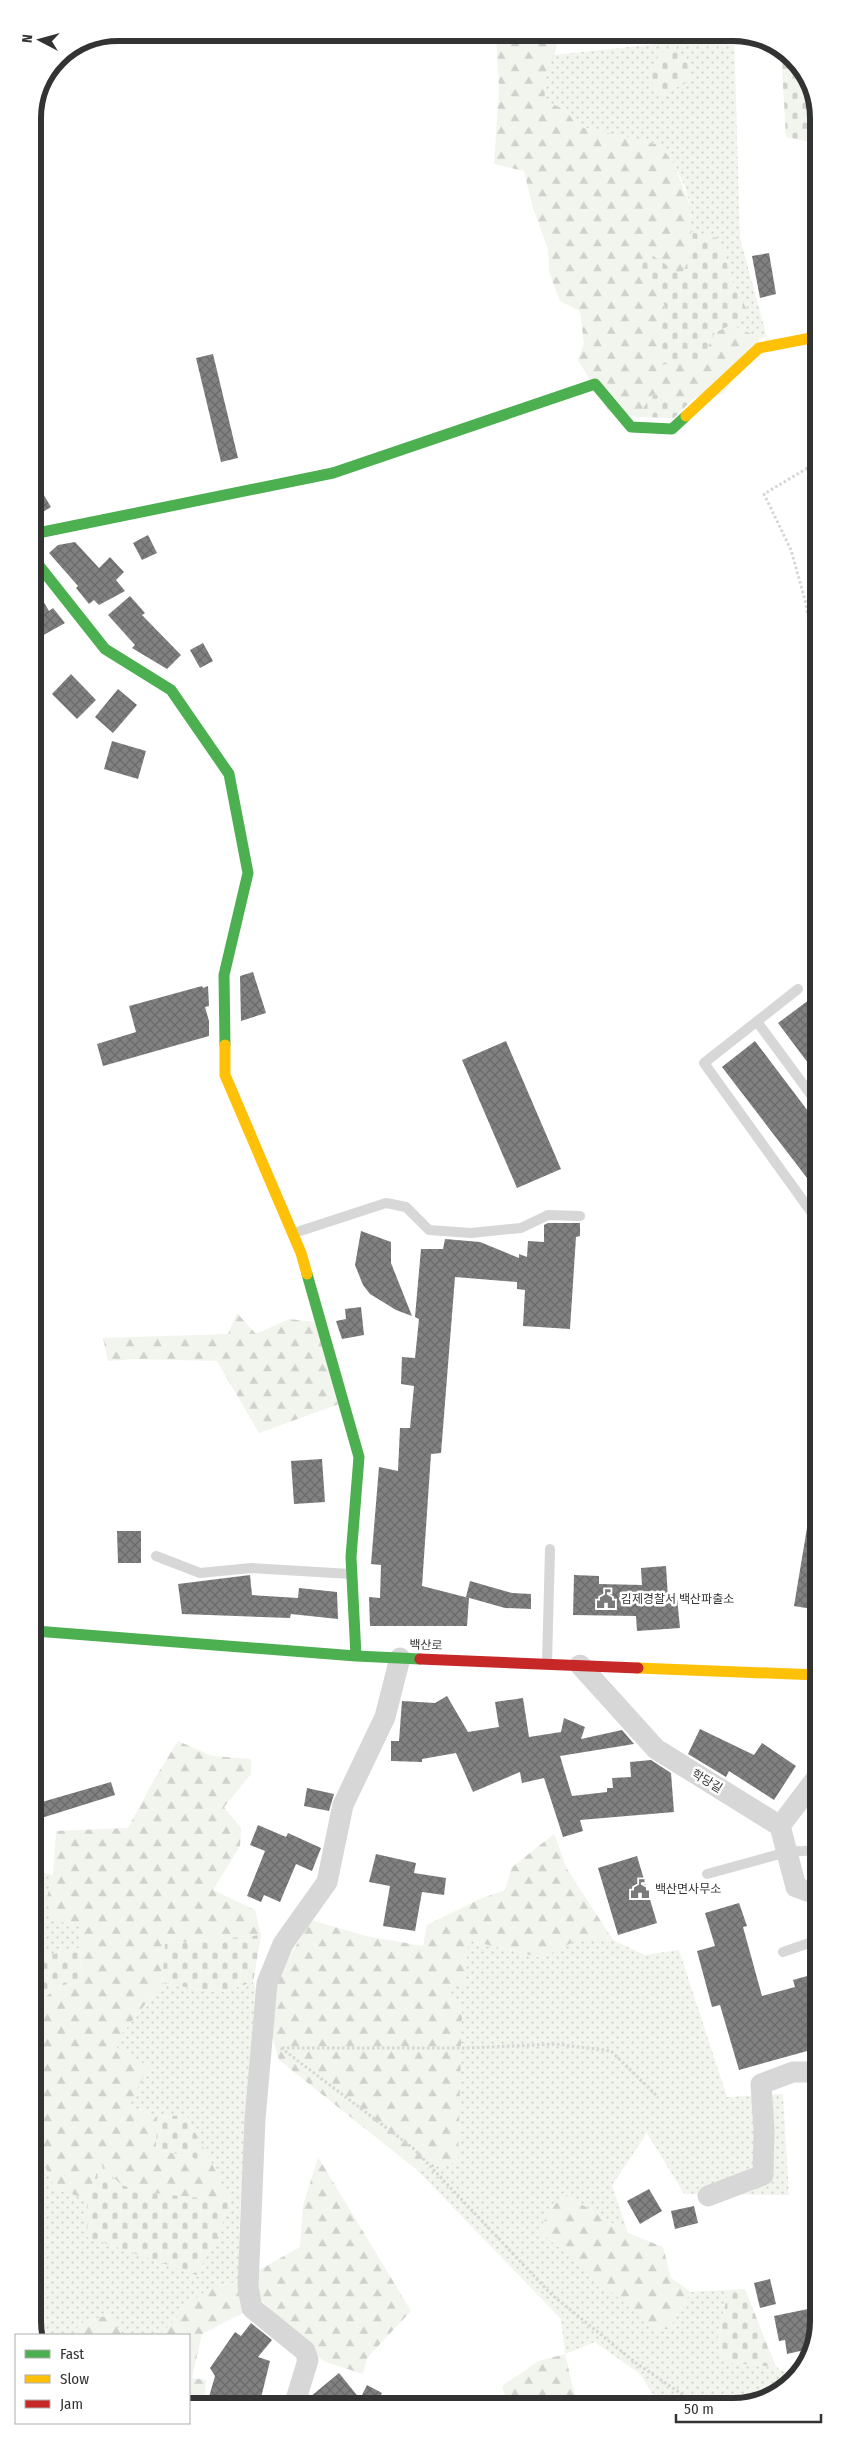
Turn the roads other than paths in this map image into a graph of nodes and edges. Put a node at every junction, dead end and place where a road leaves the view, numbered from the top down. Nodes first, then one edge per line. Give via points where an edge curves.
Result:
1 (810, 338) edge
2 (41, 532) edge
3 (41, 568) edge
4 (798, 989) dead end
5 (758, 1023) junction
6 (810, 1094) edge
7 (810, 1210) edge
8 (580, 1216) dead end
9 (293, 1234) junction
10 (550, 1549) dead end
11 (156, 1556) dead end
12 (352, 1574) junction
13 (41, 1631) edge
14 (356, 1656) junction
15 (400, 1658) junction
16 (547, 1664) junction
17 (580, 1666) junction
18 (810, 1675) edge
19 (810, 1787) edge
20 (780, 1826) junction
21 (810, 1851) edge
22 (787, 1852) junction
23 (707, 1874) dead end
24 (810, 1892) edge
25 (810, 1943) edge
26 (783, 1952) dead end
27 (810, 2072) edge
28 (708, 2196) dead end
29 (296, 2398) edge

1 - 2 street via 759,348 672,429 631,427 595,384 333,473
3 - 9 street via 105,649 171,690 230,774 248,873 224,976 225,1075
4 - 5 lane
5 - 6 lane
5 - 7 lane via 704,1063
8 - 9 lane via 548,1215 521,1228 471,1233 429,1230 406,1207 386,1203
9 - 12 street via 359,1457
10 - 16 lane
11 - 12 lane via 200,1573 251,1568
12 - 14 street
13 - 14 street, 백산로
14 - 15 street, 백산로
15 - 16 street, 백산로
15 - 29 street via 385,1717 343,1804 327,1882 283,1944 267,1983 271,2048 255,2119 248,2286 252,2308 305,2351 308,2360
16 - 17 street, 백산로
17 - 18 street, 백산로
17 - 20 street, 학당길 via 656,1749
19 - 20 street
20 - 22 street
21 - 22 lane
22 - 23 lane
22 - 24 street via 796,1887
25 - 26 lane
27 - 28 street via 792,2072 761,2084 763,2175

